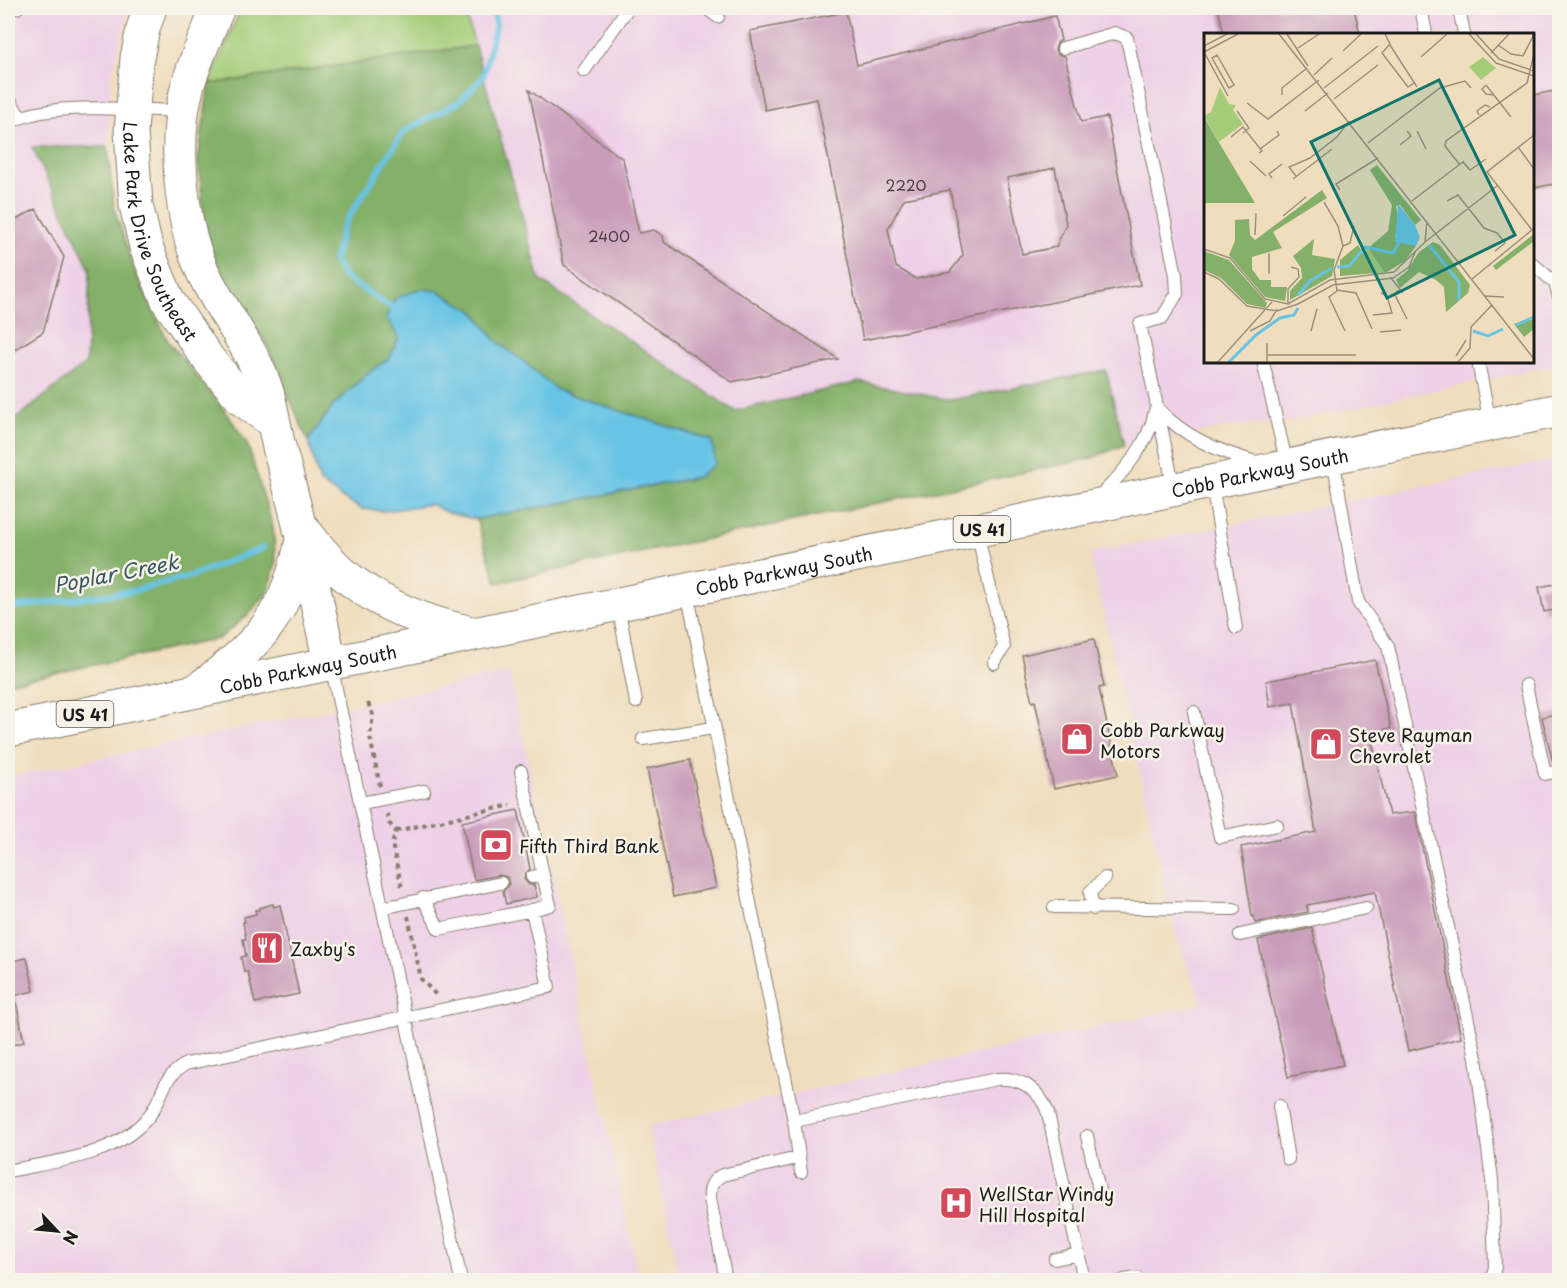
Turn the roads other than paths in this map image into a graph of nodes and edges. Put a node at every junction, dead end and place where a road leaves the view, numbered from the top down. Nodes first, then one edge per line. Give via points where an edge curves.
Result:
1 (8, 8) edge
2 (17, 8) edge
3 (150, 8) edge
4 (218, 8) edge
5 (628, 8) edge
6 (706, 8) edge
7 (1421, 8) edge
8 (1459, 8) edge
9 (718, 18) dead end
10 (1426, 33) edge
11 (1464, 33) edge
12 (1063, 48) dead end
13 (584, 71) dead end
14 (8, 97) edge
15 (132, 110) junction
16 (183, 111) junction
17 (20, 117) junction
18 (8, 124) edge
19 (1534, 264) edge
20 (1560, 301) edge
21 (1263, 363) edge
22 (1478, 363) edge
23 (1156, 407) junction
24 (1560, 410) edge
25 (273, 422) junction
26 (1491, 424) junction
27 (1333, 457) junction
28 (1282, 468) junction
29 (1211, 482) junction
30 (1174, 490) junction
31 (1088, 507) junction
32 (977, 530) junction
33 (302, 531) junction
34 (687, 590) junction
35 (618, 604) junction
36 (1236, 628) dead end
37 (473, 634) junction
38 (330, 663) junction
39 (994, 663) dead end
40 (1526, 686) dead end
41 (194, 691) junction
42 (636, 702) dead end
43 (1194, 712) dead end
44 (714, 728) junction
45 (8, 730) edge
46 (643, 739) dead end
47 (521, 771) dead end
48 (1559, 771) edge
49 (424, 791) dead end
50 (361, 804) junction
51 (1277, 825) dead end
52 (1105, 878) dead end
53 (501, 883) dead end
54 (423, 898) junction
55 (1054, 907) dead end
56 (382, 908) junction
57 (1366, 908) dead end
58 (1093, 909) junction
59 (1234, 909) dead end
60 (532, 910) junction
61 (1240, 935) dead end
62 (405, 1018) junction
63 (1279, 1106) dead end
64 (794, 1120) junction
65 (1087, 1136) dead end
66 (798, 1158) junction
67 (1288, 1159) dead end
68 (8, 1171) edge
69 (801, 1172) dead end
70 (1099, 1190) dead end
71 (1079, 1254) junction
72 (1055, 1259) dead end
73 (461, 1281) edge
74 (726, 1281) edge
75 (1084, 1281) edge
76 (1492, 1281) edge

1 - 2 lane
3 - 15 main road, Lake Park Drive Southeast via 137,58
4 - 16 main road, Lake Park Drive Southeast via 187,89
5 - 13 lane
6 - 9 lane
7 - 10 lane
8 - 11 lane
12 - 23 lane via 1115,33 1127,38 1176,275 1177,294 1162,318 1140,324
14 - 17 lane
15 - 16 lane
15 - 17 lane via 43,110
15 - 25 main road, Lake Park Drive Southeast via 136,205 157,278 168,301 209,360 243,400
16 - 25 main road, Lake Park Drive Southeast via 180,160 190,239 201,269 261,377
17 - 18 lane
19 - 20 lane via 1555,283
21 - 28 lane
22 - 26 lane
23 - 28 lane via 1197,440 1233,456
23 - 30 lane
23 - 31 lane via 1148,433 1134,456
24 - 26 main road, Cobb Parkway South / US 41
25 - 33 main road, Lake Park Drive Southeast
26 - 27 main road, Cobb Parkway South / US 41
27 - 28 main road, Cobb Parkway South / US 41
27 - 76 lane via 1358,602 1388,646 1476,1058 1492,1180
28 - 29 main road, Cobb Parkway South / US 41
29 - 30 main road, Cobb Parkway South / US 41
29 - 36 lane
30 - 31 main road, Cobb Parkway South / US 41
31 - 32 main road, Cobb Parkway South / US 41
32 - 34 main road, Cobb Parkway South / US 41
32 - 39 lane via 1004,647
33 - 37 main road via 335,566 369,592 409,613
33 - 38 main road, Lake Park Drive Southeast
33 - 41 main road via 290,586 271,622 235,661
34 - 35 main road, Cobb Parkway South / US 41
34 - 44 lane
35 - 37 main road, Cobb Parkway South / US 41
35 - 42 lane
37 - 38 main road, Cobb Parkway South / US 41
38 - 41 main road, Cobb Parkway South / US 41
38 - 50 lane
40 - 48 lane via 1545,774
41 - 45 main road, Cobb Parkway South / US 41
43 - 51 lane via 1220,837
44 - 46 lane
44 - 64 lane
47 - 60 lane via 538,876 550,905
49 - 50 lane
50 - 56 lane
52 - 58 lane via 1089,892
53 - 54 lane
54 - 56 lane
54 - 60 lane via 439,929
55 - 58 lane
56 - 62 lane
57 - 61 lane
58 - 59 lane
60 - 62 lane via 549,987
62 - 68 lane via 186,1064 169,1076 141,1124 114,1143 87,1154
62 - 73 lane
63 - 67 lane
64 - 66 lane
64 - 71 lane via 997,1079 1020,1082 1037,1094 1048,1113
65 - 70 lane
66 - 69 lane
66 - 74 lane via 714,1179 710,1199
71 - 72 lane
71 - 75 lane

